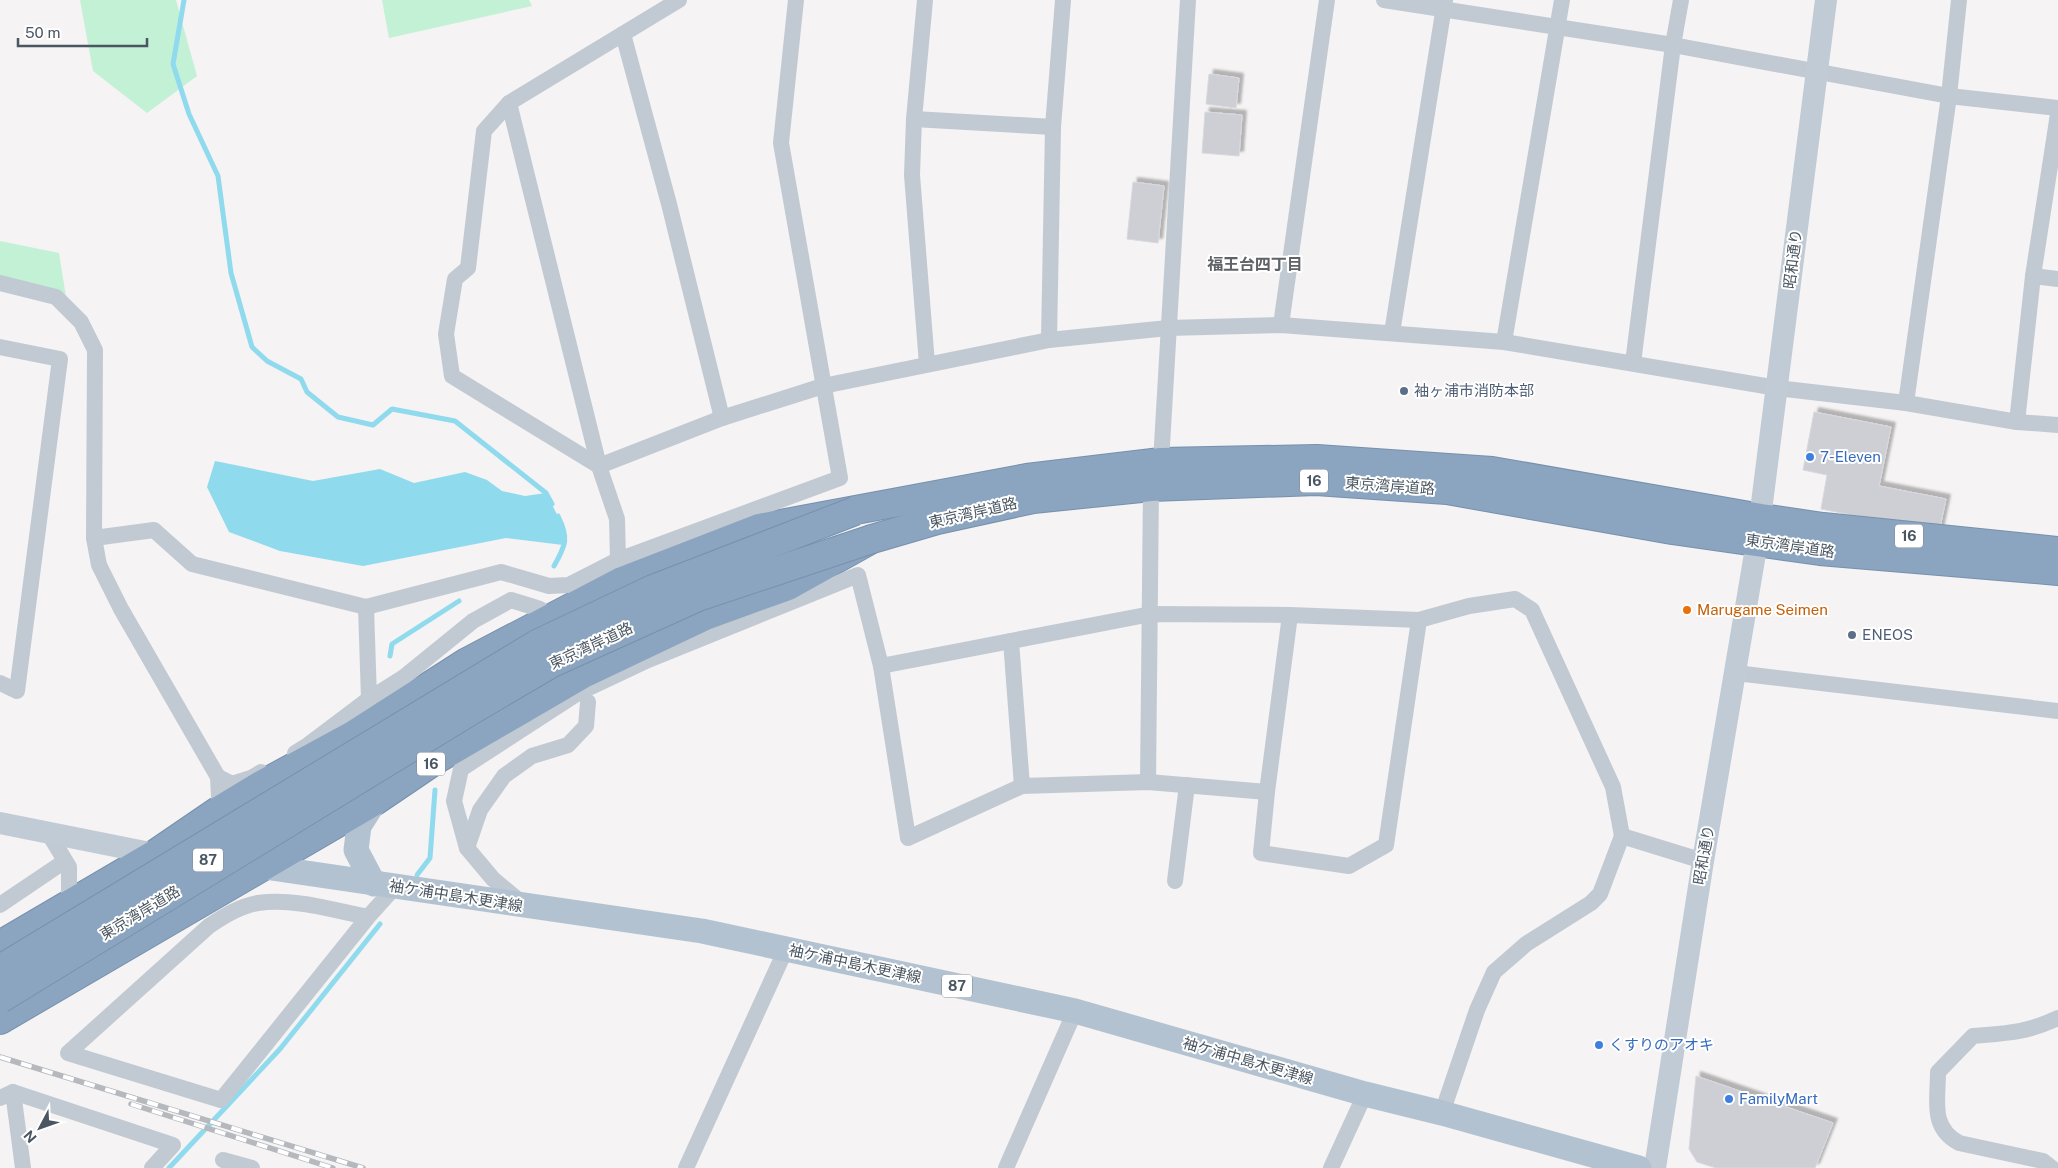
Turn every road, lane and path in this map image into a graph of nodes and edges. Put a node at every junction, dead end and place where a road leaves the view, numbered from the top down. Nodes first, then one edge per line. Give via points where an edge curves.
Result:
1 (679, 0) edge
2 (796, 0) edge
3 (925, 0) edge
4 (1063, 0) edge
5 (1188, 0) edge
6 (1327, 0) edge
7 (1384, 0) edge
8 (1562, 0) edge
9 (1681, 0) edge
10 (1826, 0) edge
11 (1959, 0) edge
12 (1445, 5) edge
13 (1557, 27) junction
14 (623, 34) junction
15 (1673, 45) junction
16 (1817, 72) junction
17 (1949, 96) junction
18 (509, 102) junction
19 (2058, 108) edge
20 (2058, 114) edge
21 (914, 119) junction
22 (1053, 127) junction
23 (2033, 276) junction
24 (2058, 279) edge
25 (0, 283) edge
26 (1281, 325) junction
27 (1168, 328) junction
28 (1392, 333) junction
29 (1049, 340) junction
30 (1504, 342) junction
31 (0, 348) edge
32 (1633, 363) junction
33 (926, 364) junction
34 (823, 386) junction
35 (1776, 388) junction
36 (1906, 404) junction
37 (722, 418) junction
38 (2017, 422) junction
39 (2058, 425) edge
40 (1162, 462) junction
41 (599, 466) junction
42 (1151, 487) junction
43 (855, 511) junction
44 (1759, 530) junction
45 (94, 538) junction
46 (872, 539) junction
47 (2058, 551) edge
48 (618, 560) junction
49 (2058, 571) edge
50 (366, 607) junction
51 (540, 609) dead end
52 (1151, 614) junction
53 (1290, 615) junction
54 (1419, 620) junction
55 (1011, 641) junction
56 (881, 666) junction
57 (1736, 673) junction
58 (0, 684) edge
59 (369, 699) junction
60 (588, 702) dead end
61 (2058, 710) edge
62 (218, 777) junction
63 (1148, 782) junction
64 (1187, 785) junction
65 (1022, 786) junction
66 (1267, 792) junction
67 (375, 801) junction
68 (218, 811) junction
69 (0, 823) edge
70 (49, 834) junction
71 (1622, 836) junction
72 (467, 848) junction
73 (155, 854) junction
74 (65, 862) junction
75 (1702, 862) junction
76 (250, 865) junction
77 (1175, 881) dead end
78 (385, 885) junction
79 (69, 903) junction
80 (0, 905) edge
81 (527, 906) junction
82 (368, 917) junction
83 (0, 945) edge
84 (786, 949) junction
85 (0, 969) edge
86 (1075, 1011) junction
87 (2, 1012) edge
88 (2058, 1018) edge
89 (1365, 1094) junction
90 (6, 1095) edge
91 (1442, 1113) junction
92 (223, 1160) dead end
93 (22, 1168) edge
94 (152, 1168) edge
95 (252, 1168) edge
96 (686, 1168) edge
97 (1006, 1168) edge
98 (1331, 1168) edge
99 (1639, 1168) edge
100 (1655, 1168) edge
101 (2052, 1168) edge

1 - 14 street
2 - 34 street via 781,142
3 - 21 street
4 - 22 street
5 - 27 street
6 - 26 street
7 - 12 street
8 - 13 street
9 - 15 street
10 - 16 street, 昭和通り
11 - 17 street
12 - 13 street
12 - 28 street
13 - 15 street
13 - 30 street
14 - 18 street
14 - 37 street
15 - 16 street
15 - 32 street
16 - 17 street
16 - 35 street, 昭和通り
17 - 19 street
17 - 36 street
18 - 41 street
18 - 41 street via 484,132 468,268 455,279 446,334 452,376
20 - 23 street
21 - 22 street
21 - 33 street via 912,175
22 - 29 street
23 - 24 street
23 - 38 street
25 - 45 street via 56,297 81,322 95,350
26 - 27 street
26 - 28 street
27 - 29 street
27 - 40 street
28 - 30 street
29 - 33 street
30 - 32 street
31 - 58 street via 60,359 18,691
32 - 35 street
33 - 34 street
34 - 37 street
34 - 48 street via 840,478
35 - 36 street
35 - 44 street, 昭和通り
36 - 38 street
37 - 41 street
38 - 39 street
40 - 43 highway, 東京湾岸道路 / 16 via 1026,478
40 - 44 highway, 東京湾岸道路 / 16 via 1317,459 1492,471
41 - 48 street via 617,519
42 - 44 highway, 東京湾岸道路 / 16 via 1316,481 1447,490 1662,528
42 - 46 highway, 東京湾岸道路 / 16 via 1033,499 938,520
42 - 52 street
43 - 68 highway, 16 via 760,528 622,581 467,662 354,735
43 - 85 highway, 東京湾岸道路 / 16, bridge via 653,589 537,644
44 - 47 highway, 東京湾岸道路 / 16 via 1823,527
44 - 49 highway, 東京湾岸道路 / 16 via 1820,551
44 - 57 street, 昭和通り
45 - 50 street via 154,530 192,564
45 - 62 street via 99,565 121,609
46 - 67 highway, 16 via 788,586 705,616 584,673 438,759
46 - 87 highway, 東京湾岸道路 / 16, bridge via 698,597 552,663 472,710
48 - 50 street via 569,584 550,586 501,572
50 - 59 street
51 - 59 street via 511,600 473,621 404,677
52 - 53 street
52 - 55 street
52 - 63 street
53 - 54 street
53 - 66 street
54 - 66 street via 1386,845 1349,866 1261,853
54 - 71 street via 1470,606 1515,599 1532,610 1613,787
55 - 56 street
55 - 65 street
56 - 65 street via 908,838
56 - 72 street via 858,575 648,660 578,693 461,769 454,801
57 - 61 street
57 - 75 street, 昭和通り
59 - 62 street via 308,745 251,778 232,784
60 - 72 street via 586,726 568,745 532,756 504,776 480,810
62 - 68 street
63 - 64 street
63 - 65 street
64 - 66 street
64 - 77 street
67 - 76 highway, 16
67 - 78 main road via 359,826 356,850
68 - 73 highway, 16
68 - 76 street via 226,841
69 - 70 street
70 - 73 street
70 - 74 street
71 - 75 street
71 - 91 street via 1600,894 1526,944 1494,972 1477,1010
72 - 81 street via 492,879
73 - 76 main road, 87
73 - 79 highway, 16
74 - 79 street via 69,867
74 - 80 street
75 - 100 street, 昭和通り
76 - 78 main road, 袖ケ浦中島木更津線 / 87
76 - 87 highway, 16
78 - 81 main road, 袖ケ浦中島木更津線 / 87
78 - 82 street
79 - 83 highway, 16
81 - 84 main road, 袖ケ浦中島木更津線 / 87 via 702,931
82 - 82 street via 221,1100 68,1053 209,926 230,912 257,904 288,902
84 - 86 main road, 袖ケ浦中島木更津線 / 87
84 - 96 street
86 - 89 main road, 袖ケ浦中島木更津線 / 87
86 - 97 street
88 - 101 street via 2022,1032 1973,1036 1938,1072 1938,1118 1949,1137 1959,1143 2043,1161
89 - 91 main road, 袖ケ浦中島木更津線 / 87
89 - 98 street
90 - 93 street
90 - 94 street via 173,1144
91 - 99 main road, 袖ケ浦中島木更津線 / 87
92 - 95 street

